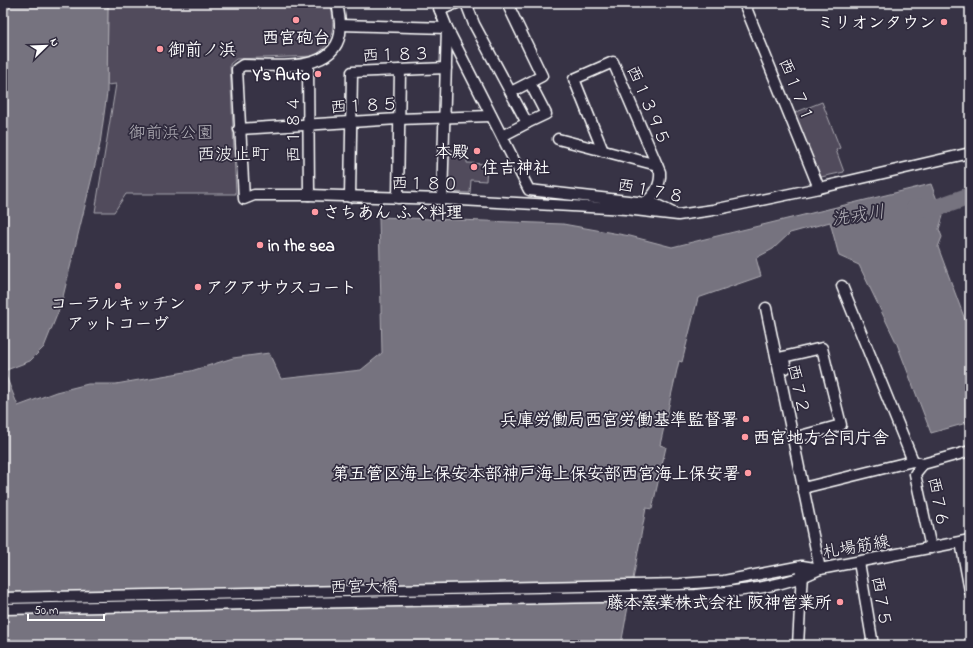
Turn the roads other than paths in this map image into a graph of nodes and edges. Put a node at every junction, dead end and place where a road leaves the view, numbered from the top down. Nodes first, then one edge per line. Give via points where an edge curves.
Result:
1 (337, 3) edge
2 (457, 3) edge
3 (466, 3) edge
4 (507, 3) edge
5 (744, 3) edge
6 (439, 6) edge
7 (340, 25) junction
8 (447, 28) junction
9 (308, 64) junction
10 (446, 68) junction
11 (400, 70) junction
12 (530, 82) junction
13 (511, 92) junction
14 (492, 116) junction
15 (445, 118) junction
16 (398, 119) junction
17 (352, 122) junction
18 (527, 123) junction
19 (309, 124) junction
20 (239, 129) junction
21 (502, 136) junction
22 (558, 140) dead end
23 (603, 151) junction
24 (970, 153) edge
25 (657, 165) junction
26 (819, 188) junction
27 (309, 195) junction
28 (350, 197) junction
29 (398, 198) junction
30 (442, 199) junction
31 (645, 202) junction
32 (678, 215) junction
33 (842, 286) dead end
34 (766, 308) dead end
35 (788, 413) junction
36 (793, 438) junction
37 (970, 451) edge
38 (918, 463) junction
39 (803, 488) junction
40 (965, 541) edge
41 (931, 548) junction
42 (859, 562) junction
43 (802, 566) junction
44 (820, 570) junction
45 (802, 578) junction
46 (724, 581) joint
47 (970, 591) edge
48 (3, 598) edge
49 (3, 609) edge
50 (798, 645) edge
51 (873, 645) edge

1 - 7 street
2 - 6 street
3 - 13 street via 474,24
4 - 12 street via 542,76
5 - 26 street, 西１７１
6 - 8 street, 西１７８
7 - 8 street
7 - 9 street via 337,43 332,51
8 - 10 street
8 - 14 street, 西１７８
9 - 19 street, 西１８４
9 - 20 street via 239,67
10 - 11 street, 西１８３
10 - 15 street
11 - 16 street
11 - 17 street, 西１８３ via 352,72
12 - 13 street
12 - 18 street via 546,114
13 - 18 street
14 - 15 street, 西１８５
14 - 21 street, 西１７８
15 - 16 street, 西１８５
15 - 30 street
16 - 17 street, 西１８５
16 - 29 street
17 - 19 street, 西１８５
17 - 28 street, 西１８３
18 - 21 street
19 - 20 street, 西１８５
19 - 27 street, 西１８４
20 - 27 street, 西１８０ via 244,199 254,195
21 - 31 street, 西１７８ via 529,190
22 - 23 street
23 - 25 street
23 - 25 street, 西１３９５ via 574,79 614,62
24 - 26 street, 西１７８
25 - 31 street, 西１３９５ via 660,179 651,198
26 - 32 street, 西１７８
27 - 28 street, 西１８０
28 - 29 street, 西１８０
29 - 30 street, 西１８０
30 - 32 street, 西１８０ via 626,209
31 - 32 street, 西１７８
33 - 38 street
34 - 35 street, 西７２
35 - 36 street, 西７２
35 - 36 street via 792,398 783,357 822,348 840,425
36 - 39 street, 西７２
37 - 38 street
38 - 39 street
38 - 41 street, 西７６ via 915,474
39 - 44 street, 西７２
40 - 41 street, 札場筋線
40 - 47 street
41 - 42 street, 札場筋線
42 - 44 street, 札場筋線
42 - 51 street, 西７５
43 - 44 street, 札場筋線
43 - 45 street
43 - 46 street, 札場筋線
44 - 45 street, 西宮大橋
45 - 49 street, 西宮大橋 via 726,592 650,597
45 - 50 street
46 - 48 street, 西宮大橋

